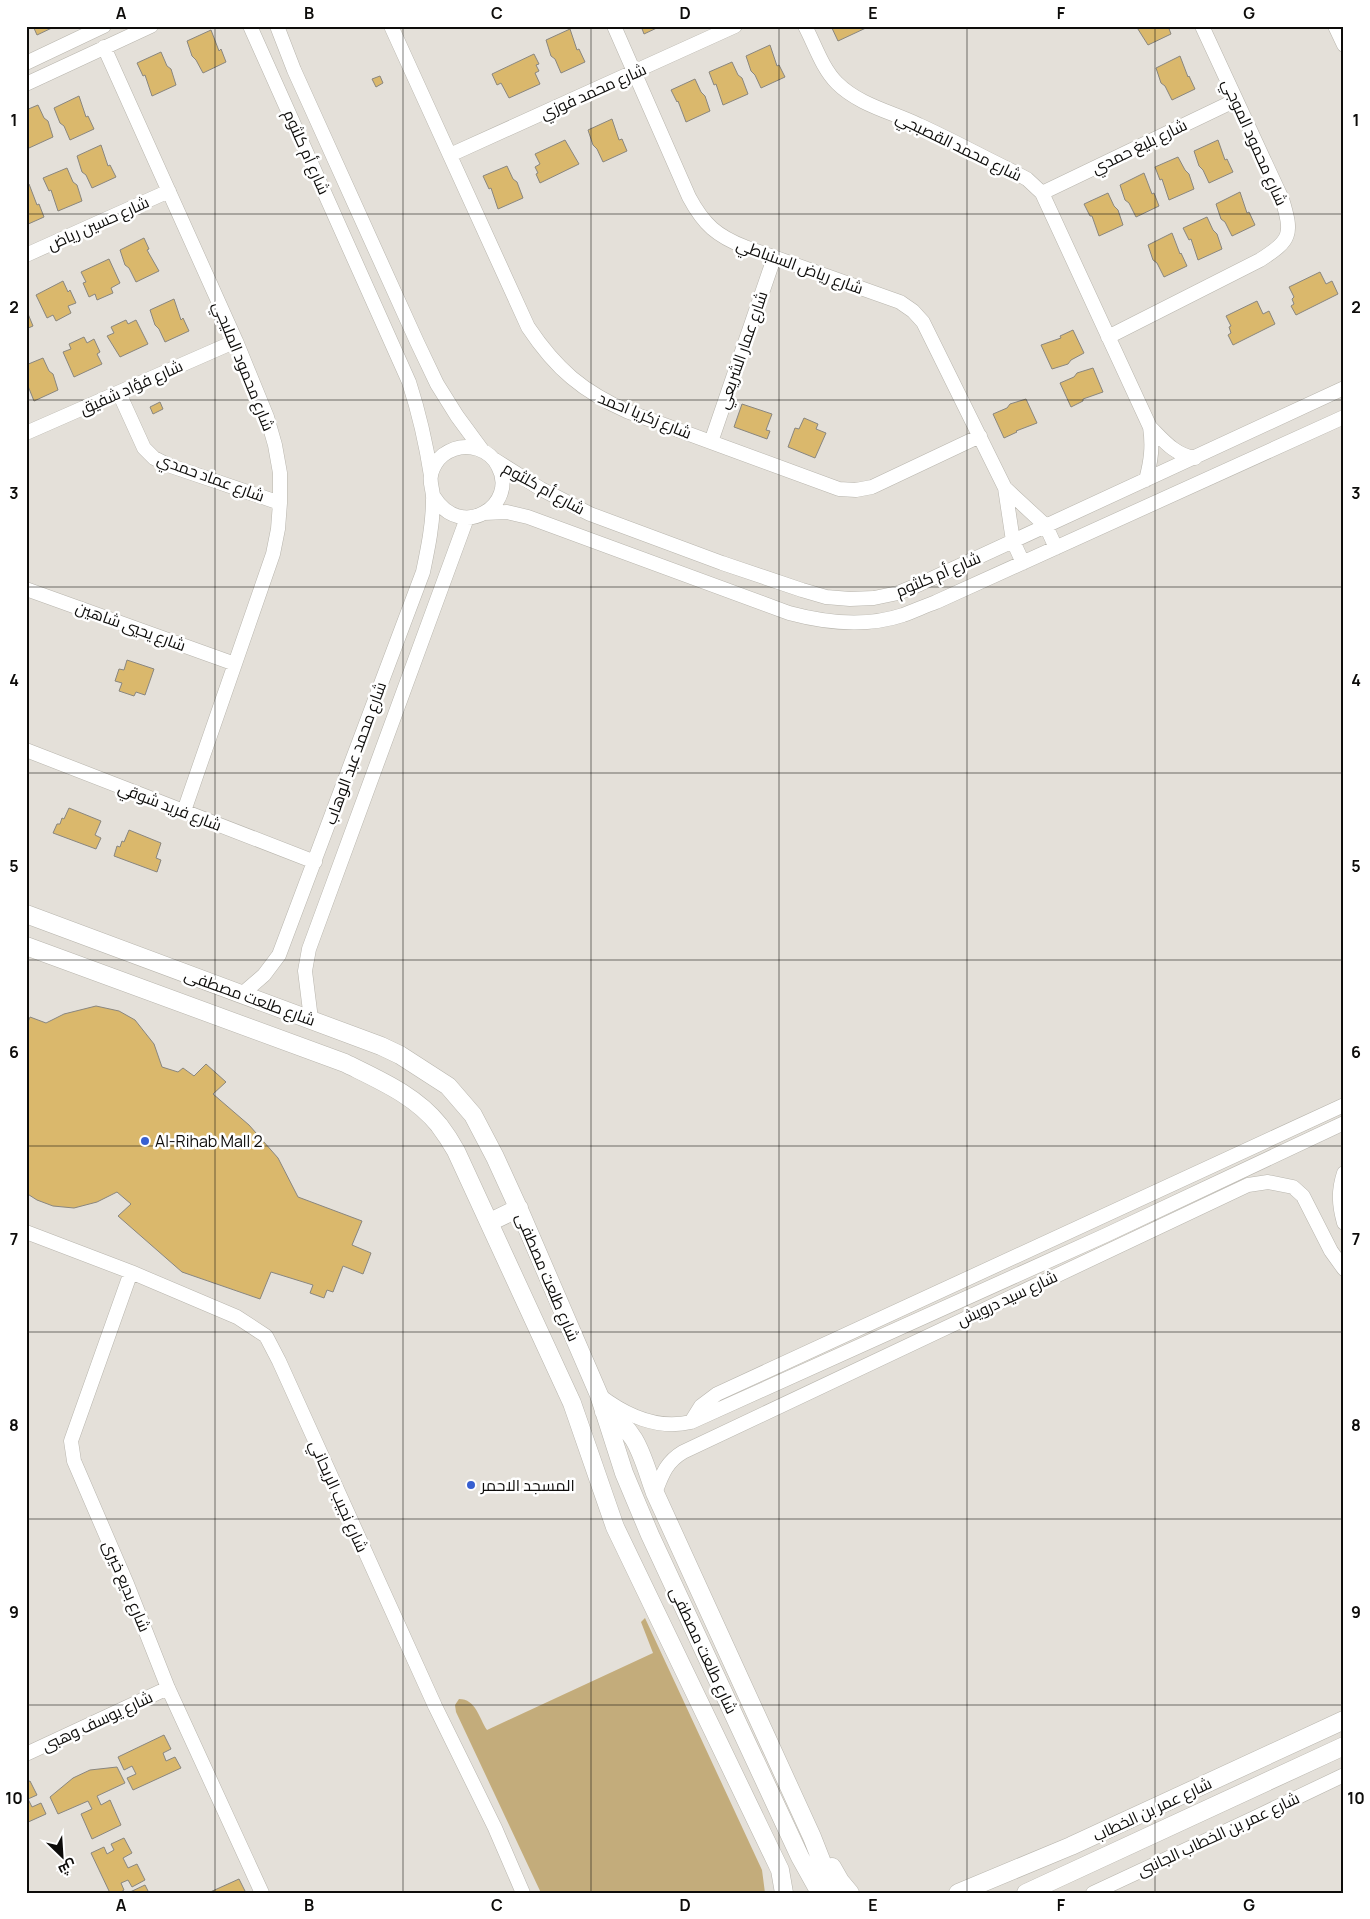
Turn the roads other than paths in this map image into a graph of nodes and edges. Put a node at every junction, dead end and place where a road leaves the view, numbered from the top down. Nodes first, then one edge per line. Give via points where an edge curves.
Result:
1 (104, 26) edge
2 (151, 26) edge
3 (250, 26) edge
4 (277, 26) edge
5 (391, 26) edge
6 (614, 26) edge
7 (735, 26) edge
8 (806, 26) edge
9 (1202, 26) edge
10 (1335, 26) edge
11 (1344, 46) edge
12 (104, 47) junction
13 (26, 63) edge
14 (634, 72) junction
15 (26, 84) edge
16 (1236, 100) junction
17 (450, 155) junction
18 (169, 191) junction
19 (1042, 193) junction
20 (26, 255) edge
21 (774, 258) junction
22 (1108, 337) junction
23 (236, 341) junction
24 (1344, 388) edge
25 (120, 393) junction
26 (1344, 417) edge
27 (1150, 427) junction
28 (26, 433) edge
29 (980, 436) junction
30 (711, 442) junction
31 (482, 450) junction
32 (1195, 458) junction
33 (495, 460) junction
34 (431, 476) junction
35 (1146, 480) junction
36 (1005, 488) junction
37 (434, 498) junction
38 (280, 503) junction
39 (484, 513) junction
40 (467, 518) junction
41 (1046, 526) junction
42 (1013, 541) junction
43 (1056, 548) junction
44 (1022, 563) junction
45 (26, 588) edge
46 (235, 664) junction
47 (26, 750) edge
48 (184, 811) junction
49 (315, 862) junction
50 (26, 914) edge
51 (26, 946) edge
52 (242, 994) junction
53 (311, 1019) junction
54 (1344, 1105) edge
55 (1311, 1120) junction
56 (1344, 1124) edge
57 (1318, 1135) junction
58 (1344, 1173) edge
59 (519, 1208) junction
60 (1098, 1219) junction
61 (490, 1222) junction
62 (1344, 1223) edge
63 (26, 1232) edge
64 (1106, 1235) junction
65 (1344, 1269) edge
66 (131, 1272) junction
67 (599, 1395) junction
68 (604, 1412) junction
69 (691, 1422) junction
70 (655, 1493) junction
71 (168, 1688) junction
72 (1344, 1720) edge
73 (1344, 1746) edge
74 (26, 1754) edge
75 (1344, 1774) edge
76 (812, 1838) junction
77 (262, 1893) edge
78 (523, 1893) edge
79 (784, 1893) edge
80 (820, 1893) edge
81 (834, 1893) edge
82 (850, 1893) edge
83 (958, 1893) edge
84 (1026, 1893) edge
85 (1093, 1893) edge

1 - 13 street
2 - 12 street
3 - 34 street, شارع أم كلثوم via 408,382 427,444
4 - 31 street, شارع أم كلثوم via 416,342 437,384
5 - 17 street, شارع زكريا احمد
6 - 14 street, شارع رياض السنباطي
7 - 14 street, شارع محمد فوزي
8 - 19 street, شارع محمد القصبجي via 827,71 850,94 1012,171
9 - 16 street, شارع محمود الموجي
10 - 11 street
12 - 15 street
12 - 18 street, شارع محمود المليجي
14 - 17 street, شارع محمد فوزي
14 - 21 street, شارع رياض السنباطي via 698,215 727,240
16 - 19 street, شارع بليغ حمدي
16 - 22 street, شارع محمود الموجي via 1282,199 1287,215 1286,240 1260,260
17 - 30 street, شارع زكريا احمد via 528,327 561,369 605,401
18 - 20 street, شارع حسين رياض
18 - 23 street, شارع محمود المليجي
19 - 22 street, شارع محمد القصبجي
21 - 29 street, شارع رياض السنباطي via 900,302 913,311 931,335
21 - 30 street, شارع عمار الشريعي
22 - 27 street, شارع محمد القصبجي
23 - 25 street, شارع فؤاد شفيق
23 - 38 street, شارع محمود المليجي via 275,445
24 - 32 street, شارع أم كلثوم
25 - 28 street, شارع فؤاد شفيق
25 - 38 street, شارع عماد حمدي via 144,448 154,458
26 - 43 street, شارع أم كلثوم
27 - 32 street, شارع محمد القصبجي via 1175,451
27 - 35 street, شارع محمد القصبجي via 1152,458
29 - 30 street, شارع زكريا احمد via 872,487 856,490 840,489
29 - 36 street, شارع رياض السنباطي
31 - 33 street
31 - 34 street via 471,446 449,450 440,457
32 - 35 street, شارع أم كلثوم
33 - 39 street via 500,469 502,489 492,507
33 - 42 street, شارع أم كلثوم via 541,490 590,514 826,597 874,598 898,593
34 - 37 street
35 - 41 street, شارع أم كلثوم
36 - 41 street, شارع رياض السنباطي
36 - 42 street, شارع رياض السنباطي
37 - 40 street via 447,513
37 - 49 street, شارع محمد عبد الوهاب via 423,572
38 - 46 street, شارع محمود المليجي via 273,554
39 - 40 street
39 - 44 street, شارع أم كلثوم via 507,512 528,517 789,613 830,622 866,622 902,615
40 - 53 street, شارع محمد عبد الوهاب via 309,949 305,971
41 - 42 street, شارع أم كلثوم
41 - 43 street
42 - 44 street, شارع رياض السنباطي
43 - 44 street, شارع أم كلثوم
45 - 46 street, شارع يحيي شاهين
46 - 48 street, شارع محمود المليجي
47 - 48 street, شارع فريد شوقي
48 - 49 street, شارع فريد شوقي
49 - 52 street, شارع محمد عبد الوهاب via 279,955 264,975
50 - 52 street, شارع طلعت مصطفى
51 - 61 street, شارع طلعت مصطفى via 345,1063 411,1098 439,1125 456,1151
52 - 53 street, شارع طلعت مصطفى
53 - 59 street, شارع طلعت مصطفى via 400,1055 448,1086 473,1115
54 - 55 street
55 - 57 street
55 - 60 street
56 - 57 street, شارع سيد درويش
57 - 64 street, شارع سيد درويش
58 - 62 street via 1339,1197
59 - 61 street
59 - 67 street, شارع طلعت مصطفى
60 - 64 street
60 - 69 street via 717,1394 700,1406
61 - 79 street, شارع طلعت مصطفى via 572,1403 616,1527 780,1870
63 - 66 street, شارع نجيب الريحاني
64 - 69 street, شارع سيد درويش
65 - 70 street, شارع سيد درويش via 1331,1251 1303,1196 1292,1187 1268,1182 1248,1185 683,1452 664,1469
66 - 71 street, شارع بديع خيرى via 71,1441 77,1470
66 - 78 street, شارع نجيب الريحاني via 237,1317 266,1336
67 - 68 street, شارع طلعت مصطفى
67 - 69 street, شارع سيد درويش via 638,1418 679,1425
68 - 70 street via 620,1421 632,1434
68 - 80 street, شارع طلعت مصطفى via 624,1473 650,1535 800,1857
70 - 76 street
71 - 74 street, شارع يوسف وهبى
71 - 77 street, شارع بديع خيرى
72 - 83 street, شارع عمر بن الخطاب via 1071,1846
73 - 84 street, شارع عمر بن الخطاب
75 - 85 street, شارع عمر بن الخطاب الجانبى
76 - 81 street
76 - 82 street

